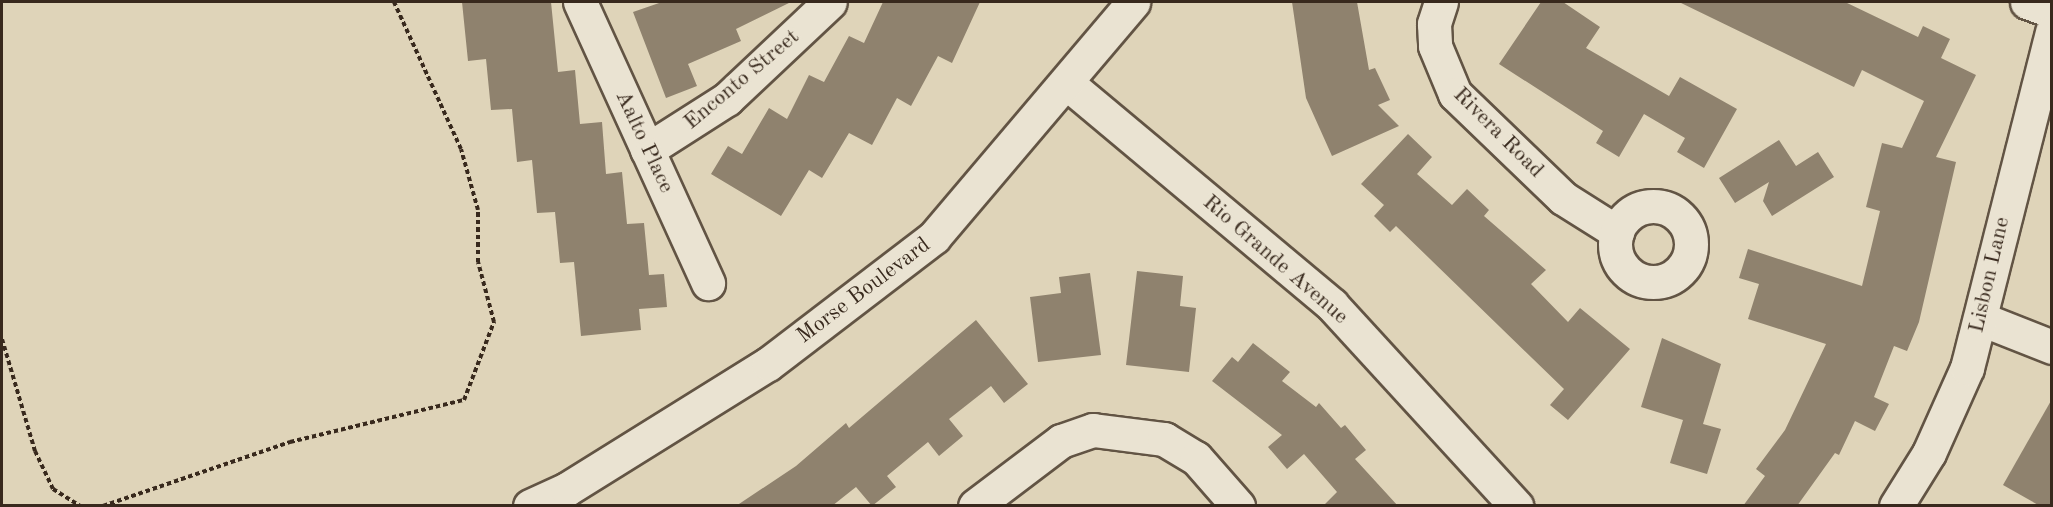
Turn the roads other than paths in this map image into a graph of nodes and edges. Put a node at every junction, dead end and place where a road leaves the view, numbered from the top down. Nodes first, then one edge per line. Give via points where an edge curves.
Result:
1 (580, 2) edge
2 (830, 2) edge
3 (1133, 2) edge
4 (1441, 2) edge
5 (2027, 2) edge
6 (2052, 11) edge
7 (2052, 33) edge
8 (1068, 84) junction
9 (647, 150) junction
10 (1617, 232) dead end
11 (708, 283) dead end
12 (1981, 319) junction
13 (2052, 347) edge
14 (530, 506) edge
15 (975, 506) edge
16 (1238, 506) edge
17 (1516, 506) edge
18 (1896, 506) edge

1 - 9 street, Aalto Place
2 - 9 street, Enconto Street via 726,99
3 - 8 street, Morse Boulevard
4 - 10 street, Rivera Road via 1435,46 1455,94 1563,198
5 - 6 street
7 - 12 street, Lisbon Lane
8 - 14 street, Morse Boulevard via 934,237 768,364 567,489
8 - 17 street, Rio Grande Avenue via 1332,305
9 - 11 street, Aalto Place
12 - 13 street
12 - 18 street, Lisbon Lane via 1953,402
15 - 16 street via 1061,441 1093,430 1164,439 1196,458

